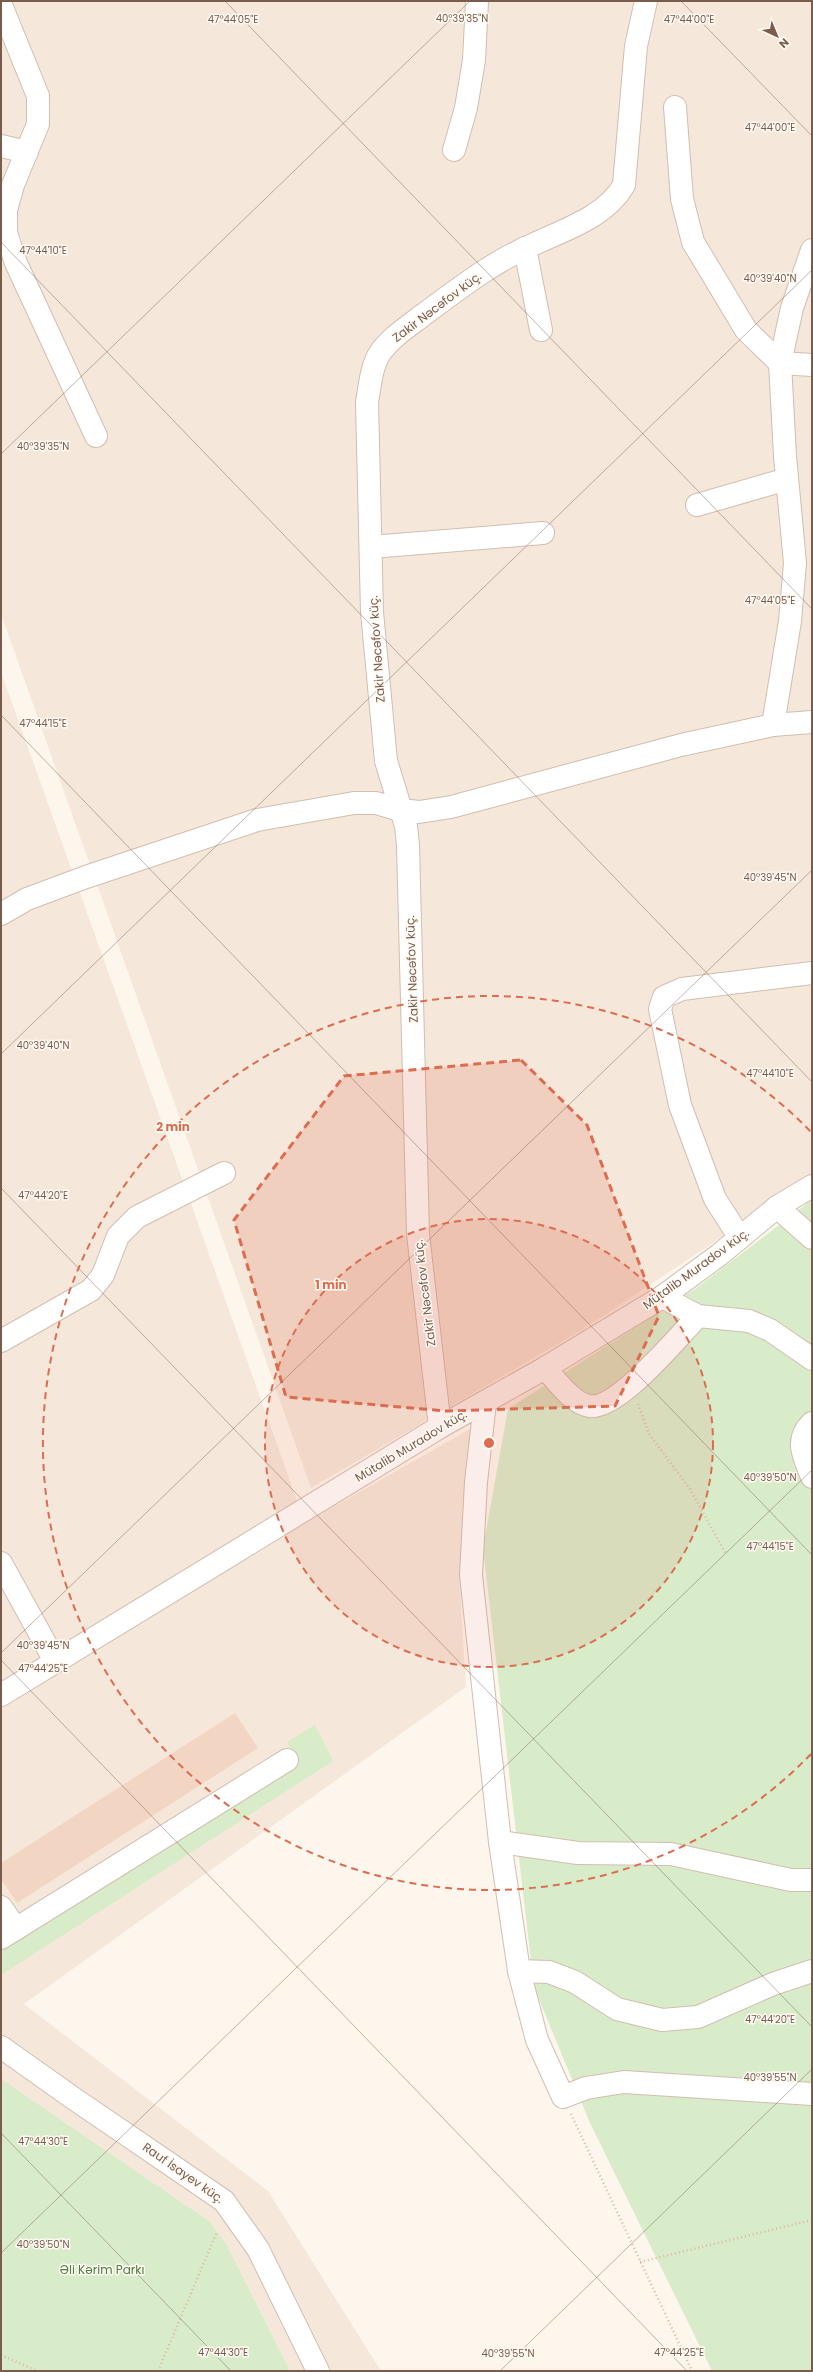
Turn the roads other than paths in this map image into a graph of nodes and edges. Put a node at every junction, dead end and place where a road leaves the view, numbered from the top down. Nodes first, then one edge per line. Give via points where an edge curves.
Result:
1 (477, 1) edge
2 (646, 1) edge
3 (1, 5) edge
4 (675, 107) dead end
5 (1, 146) edge
6 (454, 150) dead end
7 (27, 152) junction
8 (525, 248) junction
9 (812, 250) edge
10 (541, 330) dead end
11 (780, 363) junction
12 (812, 365) edge
13 (96, 436) dead end
14 (787, 479) junction
15 (697, 505) dead end
16 (543, 533) dead end
17 (371, 547) junction
18 (812, 722) edge
19 (773, 725) junction
20 (400, 810) junction
21 (1, 914) edge
22 (812, 973) edge
23 (224, 1173) dead end
24 (812, 1186) edge
25 (777, 1207) junction
26 (740, 1238) junction
27 (812, 1238) edge
28 (662, 1297) junction
29 (698, 1316) junction
30 (1, 1341) edge
31 (812, 1359) edge
32 (545, 1368) junction
33 (485, 1403) junction
34 (812, 1423) edge
35 (440, 1427) junction
36 (812, 1476) edge
37 (1, 1563) edge
38 (56, 1661) junction
39 (1, 1695) edge
40 (287, 1760) dead end
41 (500, 1842) junction
42 (812, 1880) edge
43 (1, 1907) edge
44 (8, 1934) edge
45 (519, 1971) junction
46 (812, 1971) edge
47 (1, 2047) edge
48 (812, 2094) edge
49 (318, 2371) edge

1 - 6 street via 474,60 466,108
2 - 8 street, Zakir Nəcəfov küç. via 636,46 624,185 616,198 597,214
3 - 7 street via 38,96 38,124
4 - 11 street via 682,199 693,242 746,330
5 - 7 street
7 - 13 street via 6,210 6,233 16,263
8 - 10 street
8 - 17 street, Zakir Nəcəfov küç. via 471,280 394,337 380,353 373,369 368,402
9 - 11 street via 792,308
11 - 12 street
11 - 14 street
14 - 15 street
14 - 19 street via 795,563 790,621
16 - 17 street
17 - 20 street, Zakir Nəcəfov küç. via 372,612 386,761
18 - 19 street
19 - 20 street via 681,745 451,807 419,812
20 - 21 street via 376,803 354,803 257,820 86,877 27,899
20 - 35 street, Zakir Nəcəfov küç. via 406,826 408,845 418,1234
22 - 26 street via 682,989 664,997 660,1009 680,1105 715,1199
23 - 30 street via 137,1217 118,1236 103,1275 91,1290
24 - 25 street, Mütalib Muradov küç.
25 - 26 street, Mütalib Muradov küç.
25 - 27 street
26 - 28 street, Mütalib Muradov küç.
28 - 29 street
28 - 32 street, Mütalib Muradov küç.
29 - 31 street via 749,1321 770,1330
29 - 32 street via 626,1391 605,1404 589,1406 575,1399
32 - 33 street, Mütalib Muradov küç.
33 - 35 street, Mütalib Muradov küç.
33 - 41 street via 476,1482 471,1575
34 - 36 street via 801,1439
35 - 38 street, Mütalib Muradov küç.
37 - 38 street
38 - 39 street, Mütalib Muradov küç.
40 - 44 street
41 - 42 street via 578,1853 671,1854 791,1880
41 - 45 street
43 - 44 street
45 - 46 street via 549,1972 575,1982 617,2009 662,2020 698,2017 773,1984
45 - 48 street via 537,2040 563,2098 586,2088 624,2082
47 - 49 street, Rauf İsayev küç. via 224,2201 258,2249

